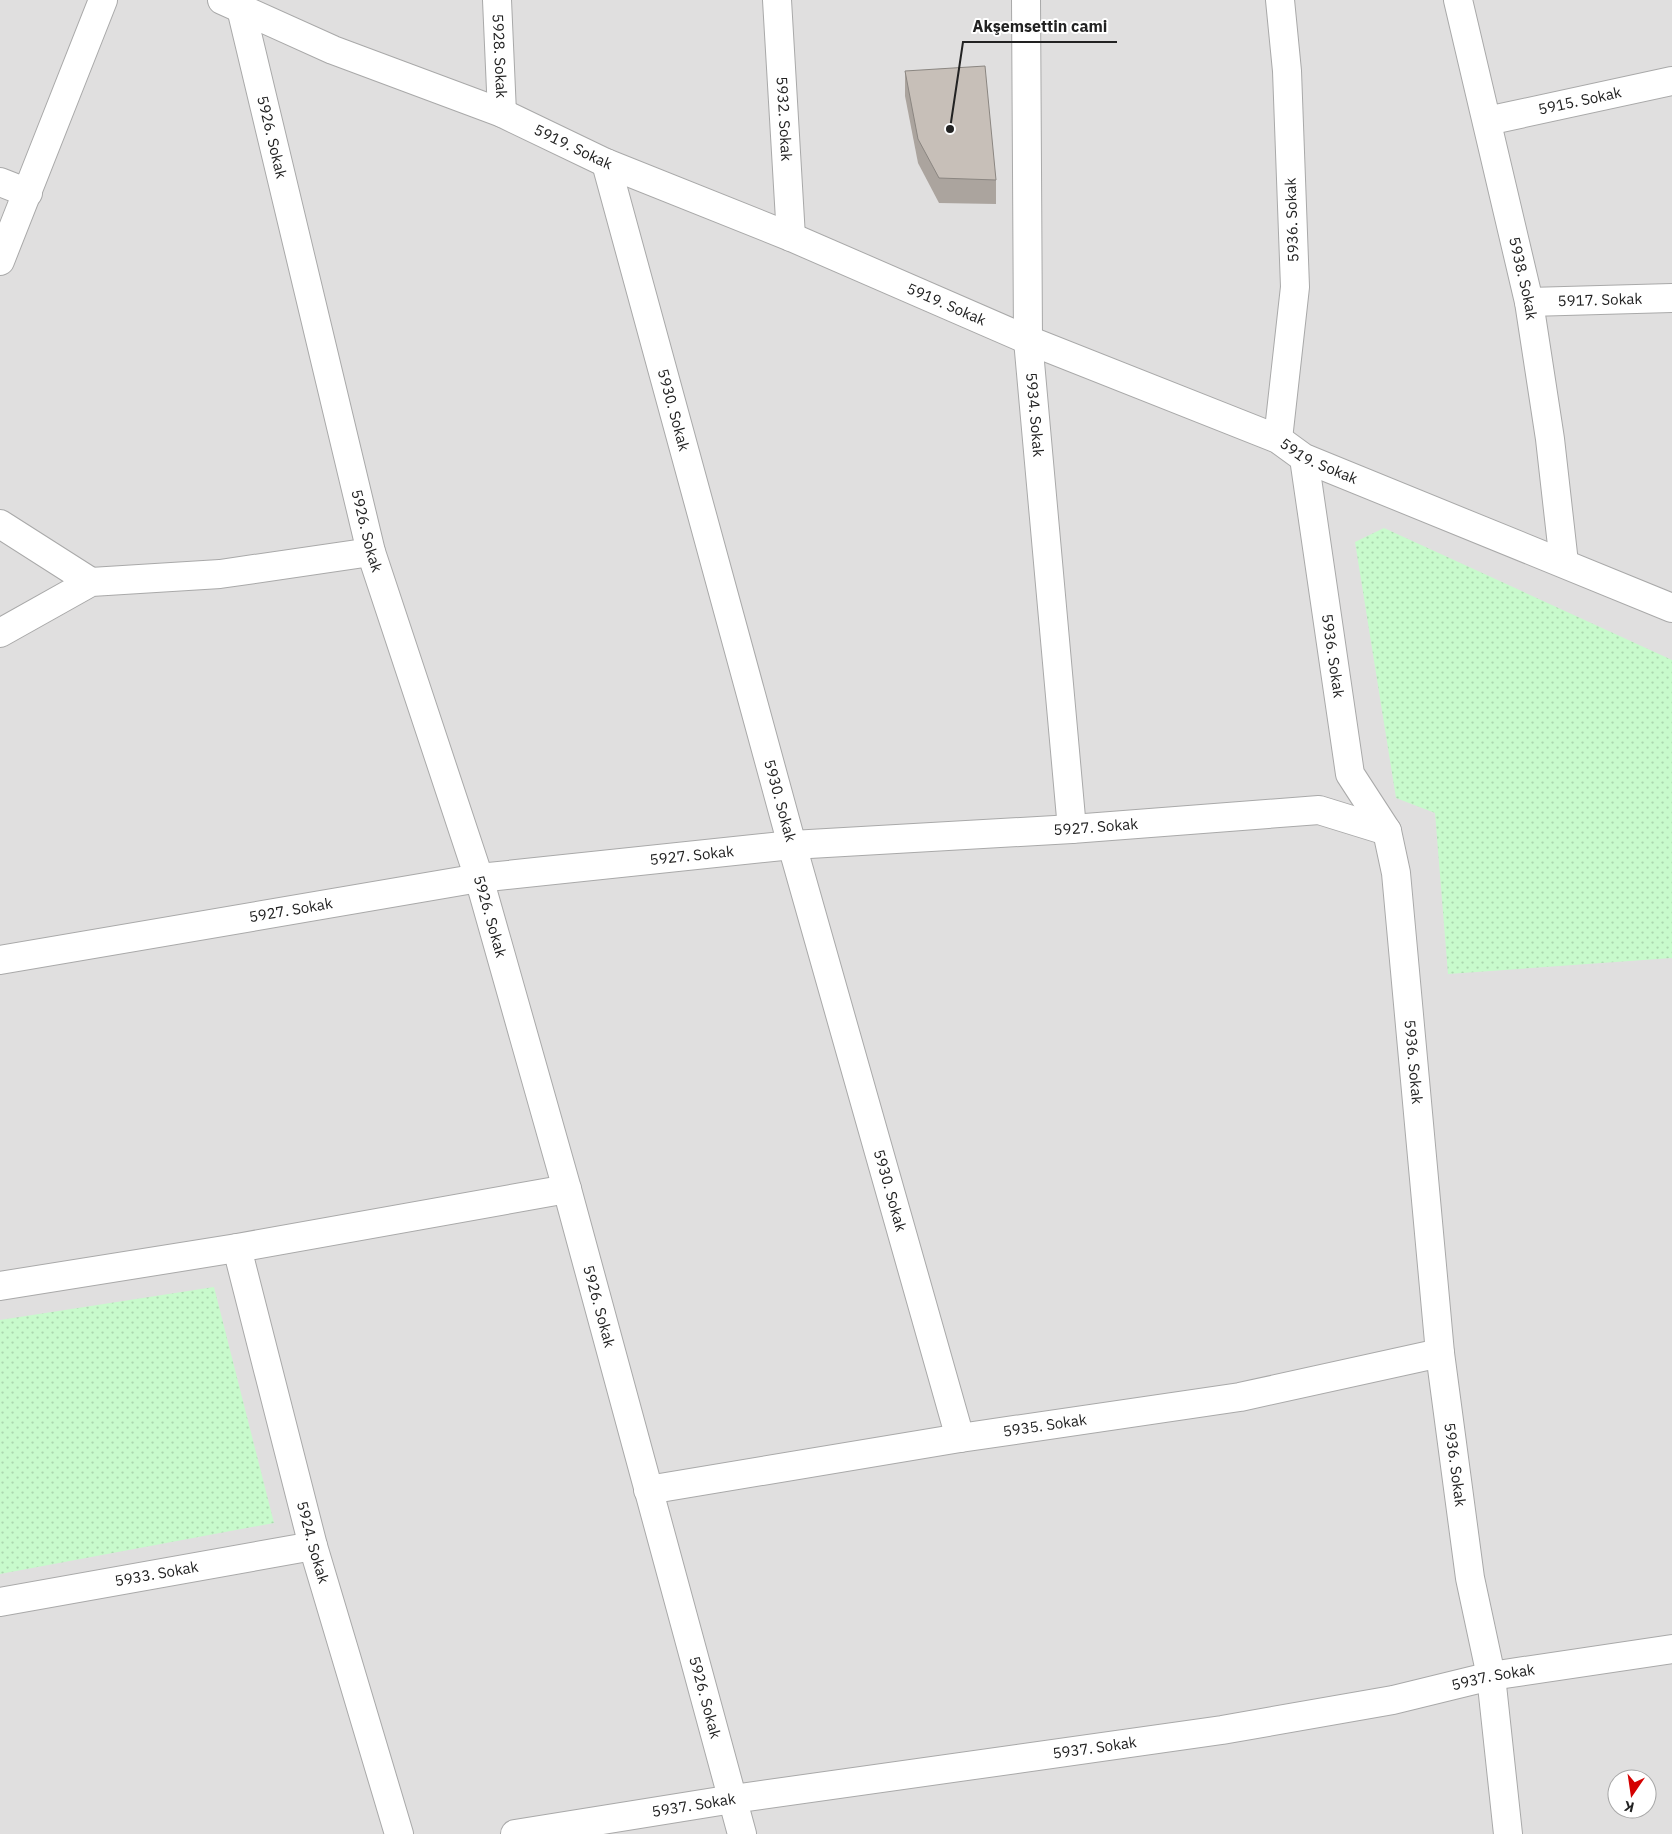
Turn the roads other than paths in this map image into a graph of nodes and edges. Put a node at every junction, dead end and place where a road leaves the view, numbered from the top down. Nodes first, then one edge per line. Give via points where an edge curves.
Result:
1 (103, 0) edge
2 (497, 0) edge
3 (777, 0) edge
4 (1026, 0) edge
5 (1280, 0) edge
6 (1458, 0) edge
7 (233, 2) edge
8 (1672, 81) edge
9 (502, 113) junction
10 (1487, 121) junction
11 (606, 163) junction
12 (0, 182) edge
13 (28, 193) junction
14 (791, 237) junction
15 (0, 260) edge
16 (1672, 298) edge
17 (1529, 302) junction
18 (1028, 340) junction
19 (1278, 439) junction
20 (1304, 458) junction
21 (0, 524) edge
22 (371, 552) junction
23 (1564, 563) junction
24 (91, 582) junction
25 (1672, 608) edge
26 (0, 633) edge
27 (1072, 829) junction
28 (1387, 832) junction
29 (792, 845) junction
30 (479, 878) junction
31 (0, 960) edge
32 (568, 1189) junction
33 (237, 1248) junction
34 (0, 1286) edge
35 (1440, 1353) junction
36 (960, 1438) junction
37 (648, 1490) junction
38 (313, 1546) junction
39 (0, 1602) edge
40 (1672, 1648) edge
41 (1491, 1676) junction
42 (733, 1799) junction
43 (399, 1834) edge
44 (515, 1834) edge
45 (742, 1834) edge
46 (1508, 1834) edge

1 - 13 street
2 - 9 street, 5928. Sokak
3 - 14 street, 5932. Sokak
4 - 18 street, 5934. Sokak
5 - 19 street, 5936. Sokak via 1287,72 1295,287
6 - 10 street, 5938. Sokak
7 - 9 street, 5919. Sokak via 333,50
7 - 22 street, 5926. Sokak
8 - 10 street, 5915. Sokak
9 - 11 street, 5919. Sokak
10 - 17 street, 5938. Sokak
11 - 14 street, 5919. Sokak
11 - 29 street, 5930. Sokak
12 - 13 street
13 - 15 street
14 - 18 street, 5919. Sokak
16 - 17 street, 5917. Sokak
17 - 23 street, 5938. Sokak via 1550,439
18 - 19 street, 5919. Sokak
18 - 27 street, 5934. Sokak
19 - 20 street, 5919. Sokak
20 - 23 street, 5919. Sokak
20 - 28 street, 5936. Sokak via 1350,774
21 - 24 street
22 - 24 street via 220,574
22 - 30 street, 5926. Sokak
23 - 25 street, 5919. Sokak
24 - 26 street
27 - 28 street, 5927. Sokak via 1319,810
27 - 29 street, 5927. Sokak
28 - 35 street, 5936. Sokak via 1396,873
29 - 30 street, 5927. Sokak
29 - 36 street, 5930. Sokak
30 - 31 street, 5927. Sokak
30 - 32 street, 5926. Sokak
32 - 33 street
32 - 37 street, 5926. Sokak
33 - 34 street
33 - 38 street, 5924. Sokak
35 - 36 street, 5935. Sokak via 1240,1397
35 - 41 street, 5936. Sokak via 1470,1578
36 - 37 street, 5935. Sokak
37 - 42 street, 5926. Sokak
38 - 39 street, 5933. Sokak
38 - 43 street, 5924. Sokak
40 - 41 street, 5937. Sokak
41 - 42 street, 5937. Sokak via 1393,1700 1222,1730
41 - 46 street, 5936. Sokak
42 - 44 street, 5937. Sokak
42 - 45 street, 5926. Sokak

